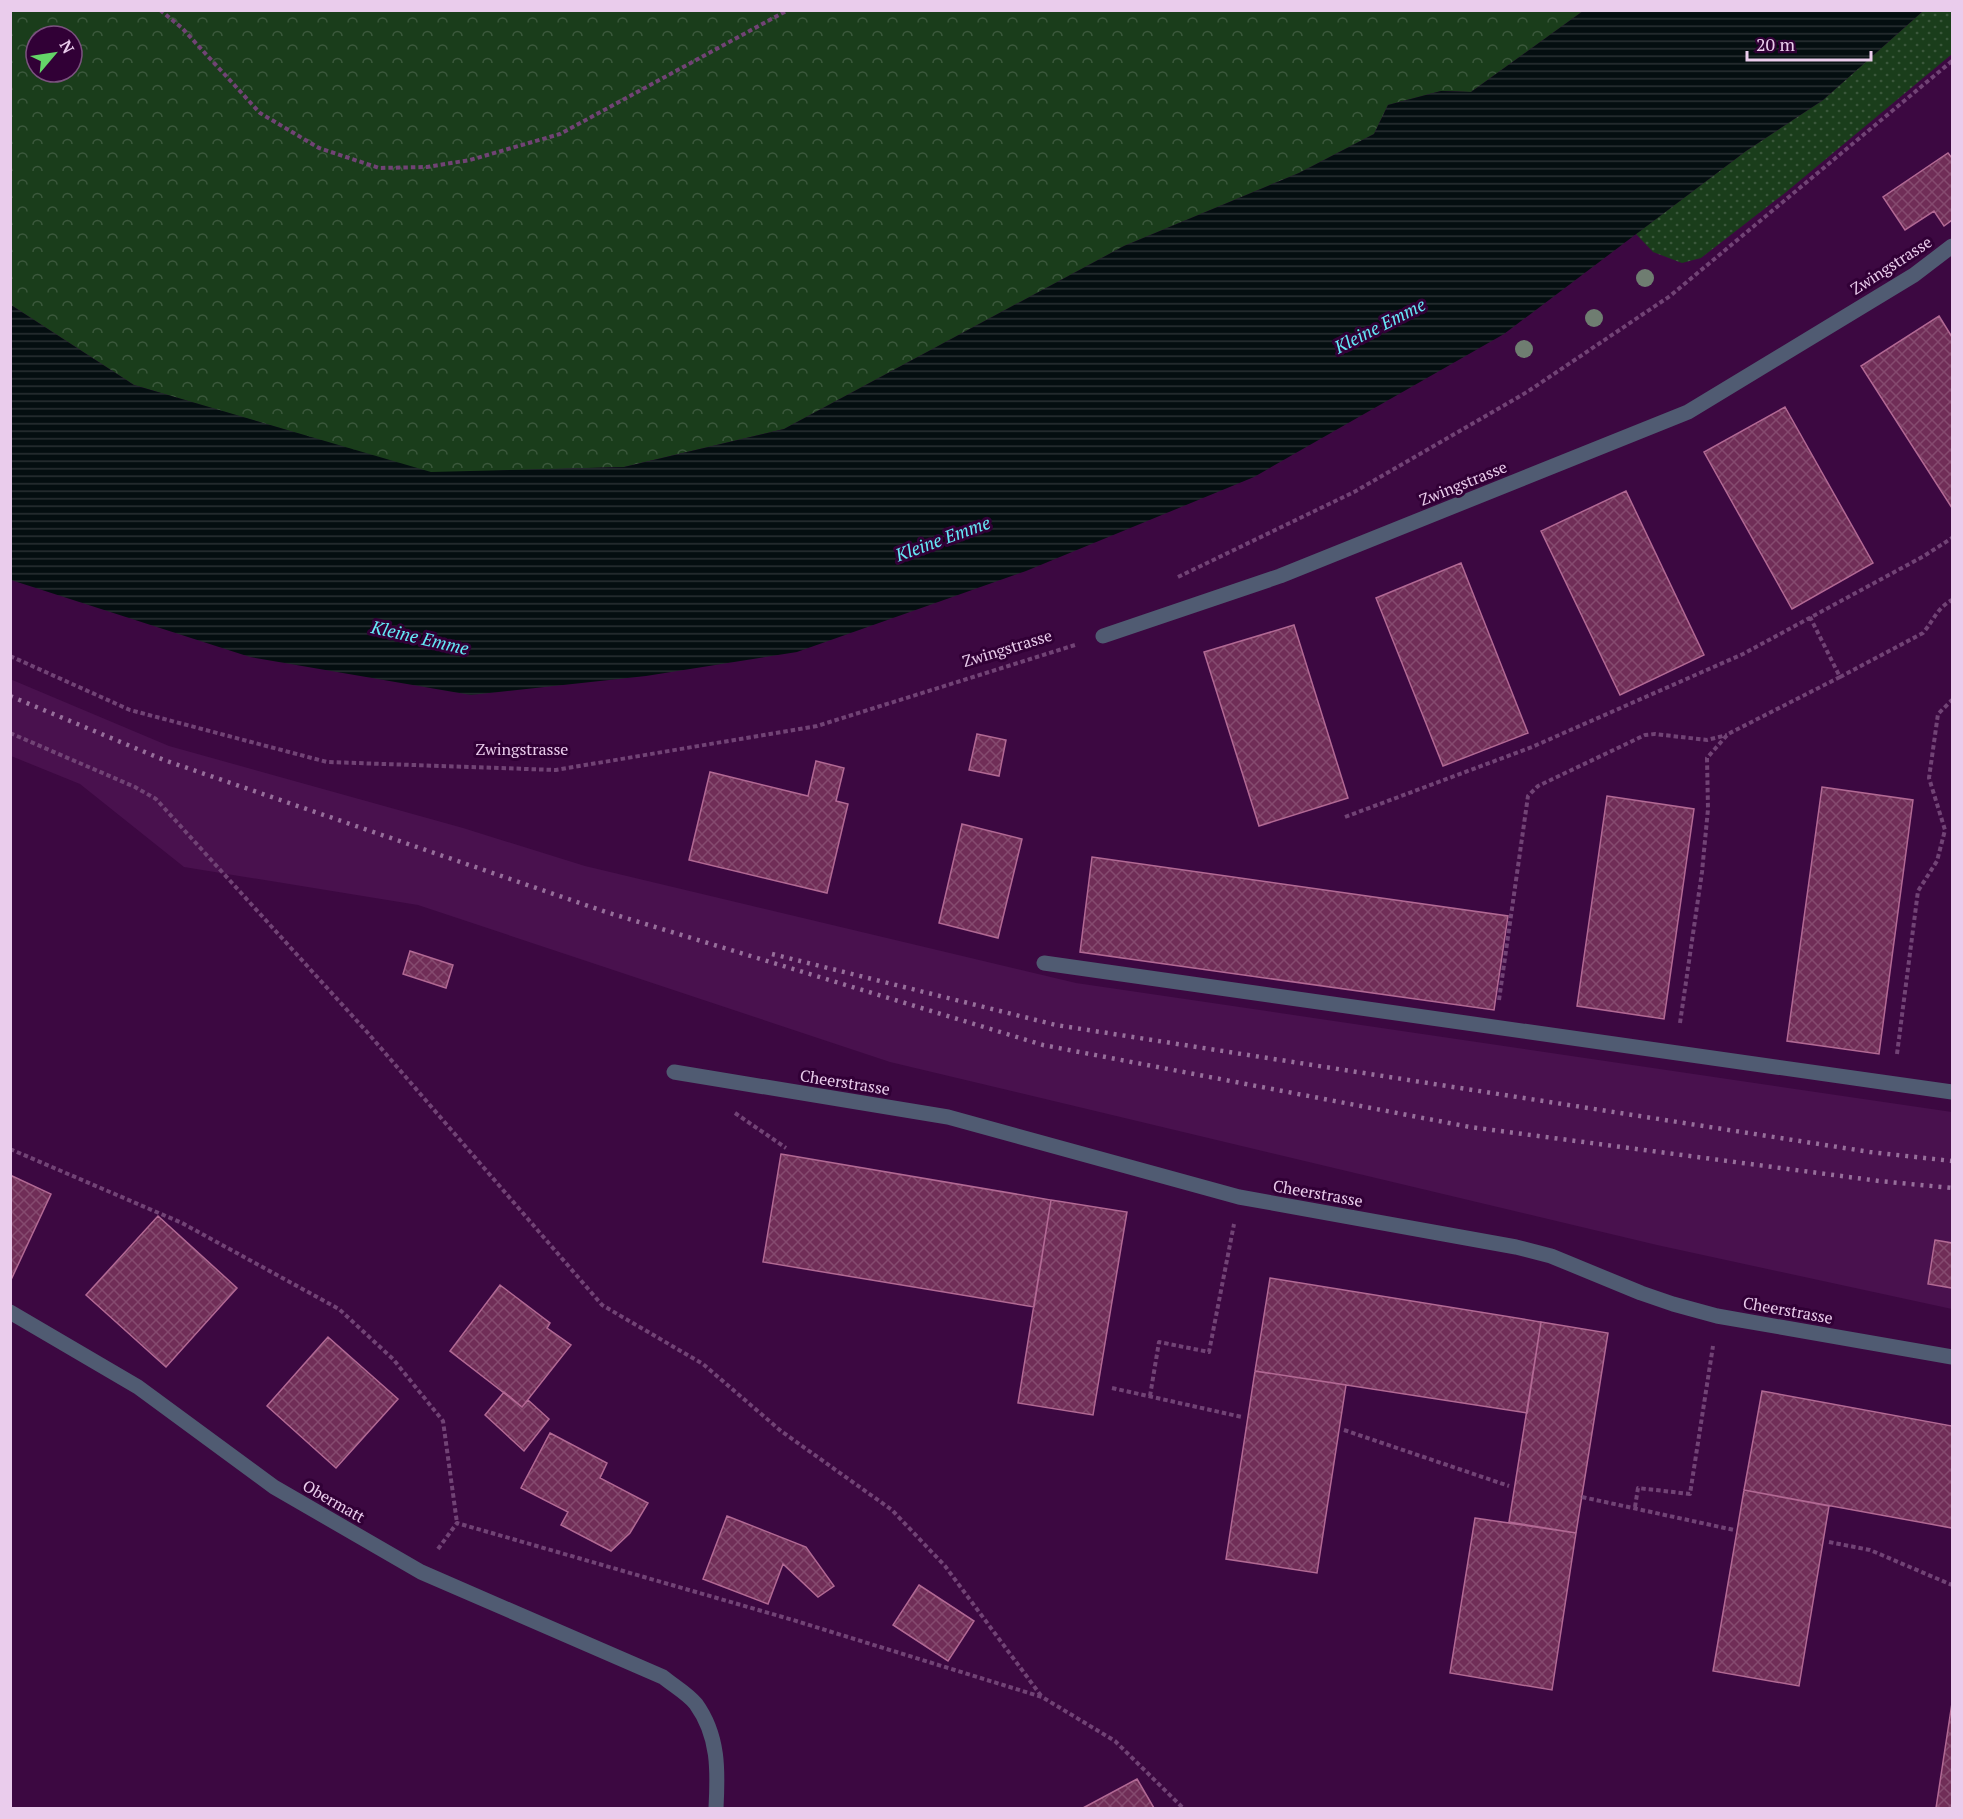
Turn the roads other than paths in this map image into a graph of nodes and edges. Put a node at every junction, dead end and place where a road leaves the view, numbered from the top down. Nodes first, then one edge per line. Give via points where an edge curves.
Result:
1 (1953, 246) edge
2 (1103, 636) road end
3 (1044, 963) dead end
4 (674, 1072) dead end
5 (1953, 1092) edge
6 (10, 1312) edge
7 (1953, 1357) edge
8 (716, 1809) edge

1 - 2 street, Zwingstrasse via 1914,275 1688,412 1280,576
3 - 5 street
4 - 7 street, Cheerstrasse via 948,1117 1239,1197 1516,1247 1717,1316
6 - 8 street, Obermatt via 138,1387 274,1487 421,1572 663,1677 695,1703 712,1732 718,1777

